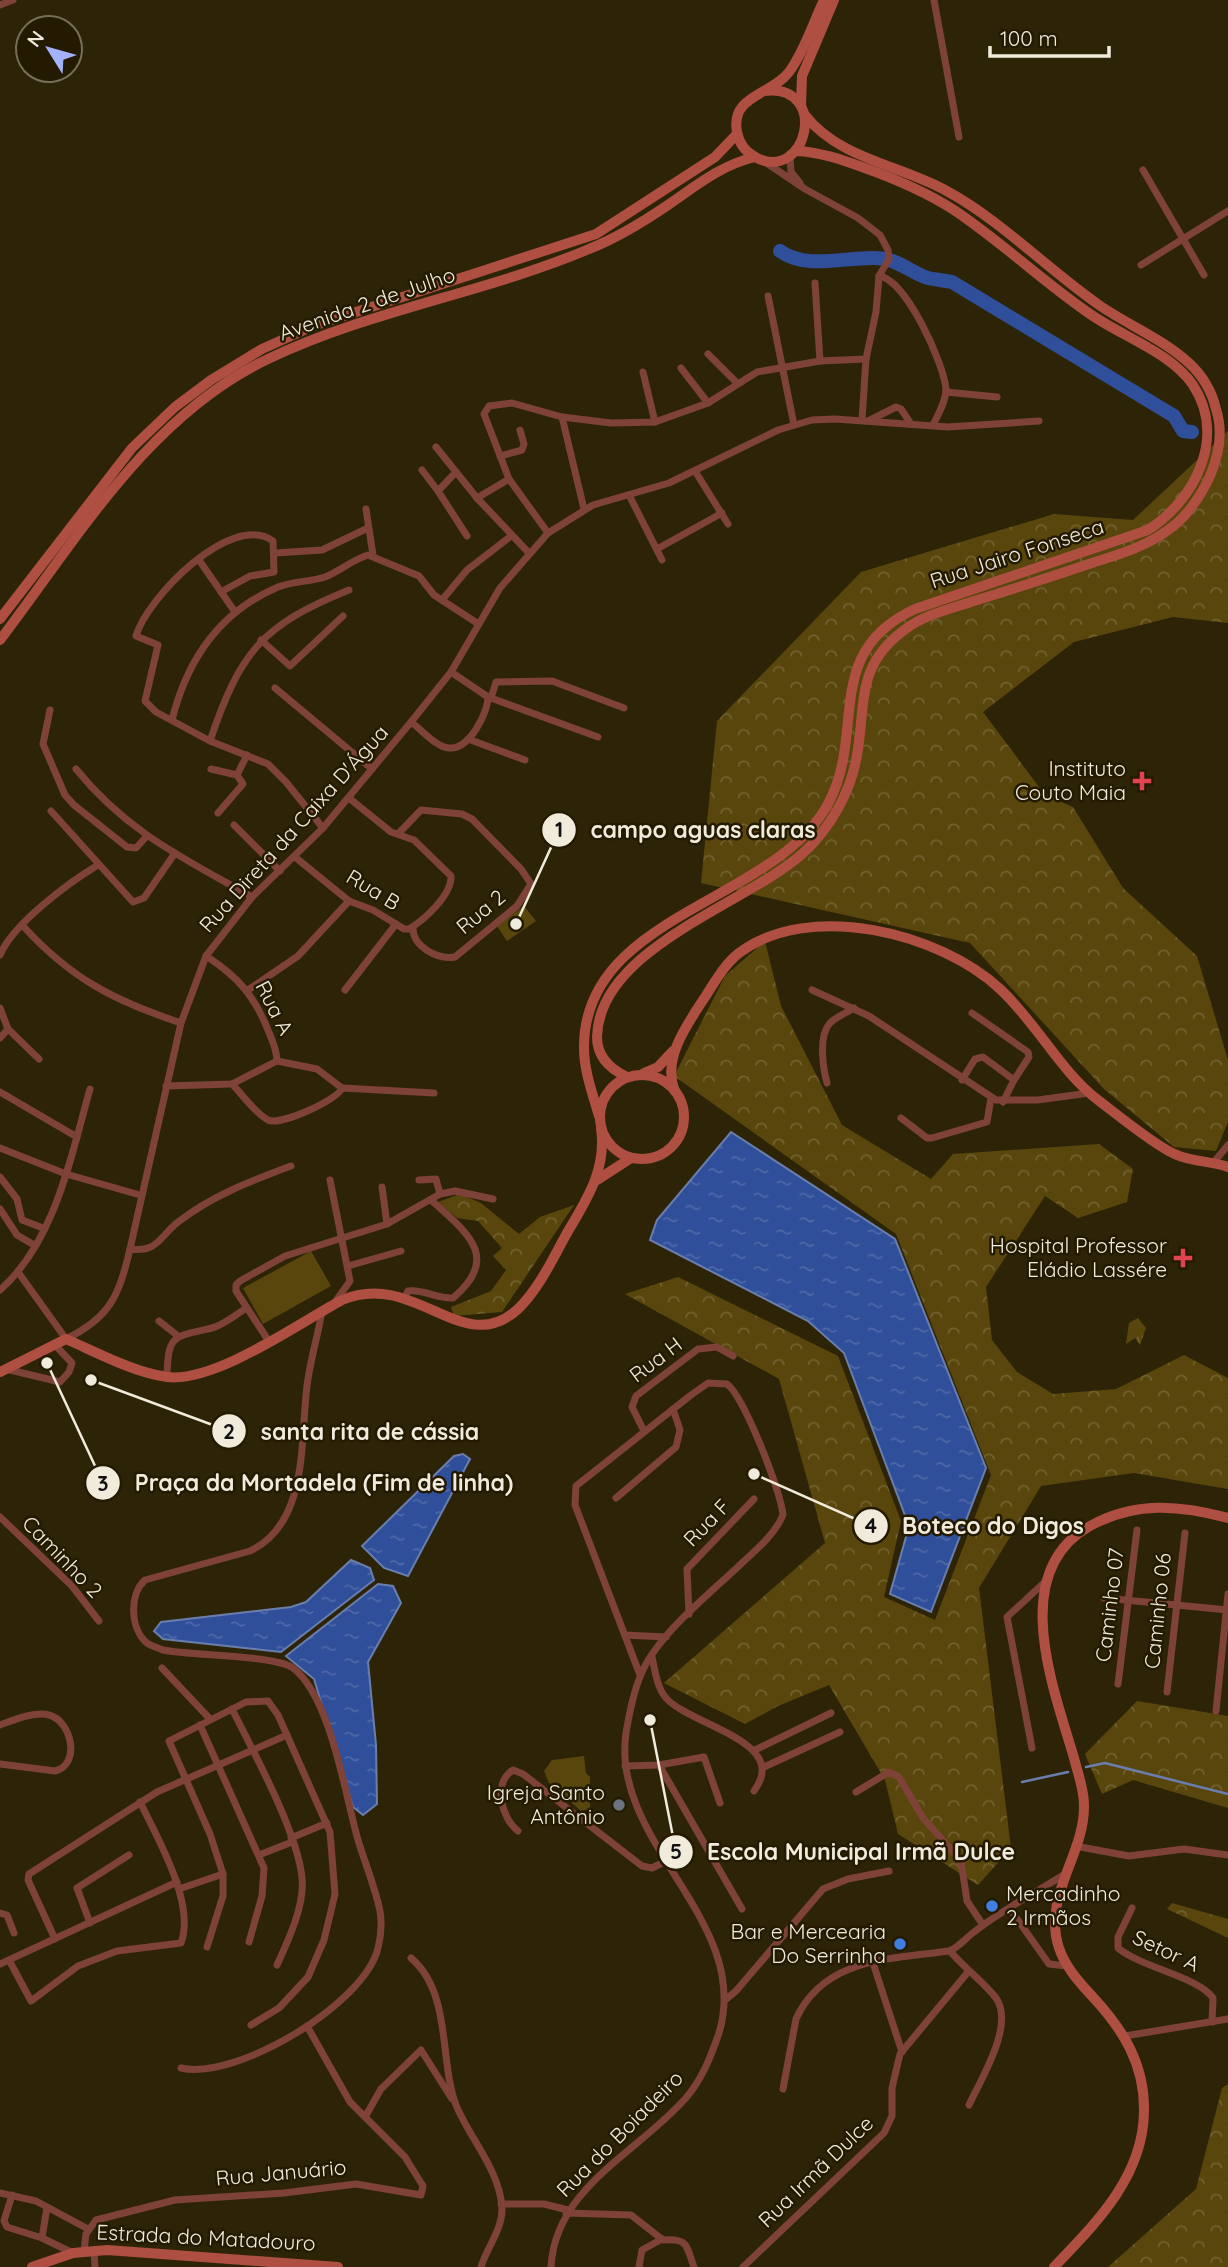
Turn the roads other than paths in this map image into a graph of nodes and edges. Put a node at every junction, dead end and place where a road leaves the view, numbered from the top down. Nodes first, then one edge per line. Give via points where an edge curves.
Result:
1 (13, 0) edge
2 (824, 0) edge
3 (834, 0) edge
4 (934, 0) edge
5 (0, 5) edge
6 (764, 91) junction
7 (803, 111) junction
8 (737, 134) junction
9 (959, 136) dead end
10 (793, 153) junction
11 (758, 158) junction
12 (1143, 170) dead end
13 (805, 189) junction
14 (1228, 211) edge
15 (1180, 239) junction
16 (1141, 265) dead end
17 (1204, 275) dead end
18 (879, 276) junction
19 (815, 283) dead end
20 (768, 296) dead end
21 (708, 354) dead end
22 (866, 359) junction
23 (820, 361) junction
24 (783, 366) junction
25 (681, 368) dead end
26 (643, 372) dead end
27 (737, 383) junction
28 (946, 392) junction
29 (997, 397) dead end
30 (708, 403) junction
31 (562, 417) junction
32 (865, 421) junction
33 (1039, 421) dead end
34 (655, 422) junction
35 (911, 424) junction
36 (793, 425) junction
37 (933, 425) junction
38 (520, 430) dead end
39 (436, 447) dead end
40 (500, 456) junction
41 (422, 470) dead end
42 (695, 471) junction
43 (456, 472) junction
44 (509, 479) junction
45 (439, 491) junction
46 (629, 495) junction
47 (477, 498) junction
48 (366, 509) dead end
49 (584, 509) junction
50 (722, 513) junction
51 (728, 524) dead end
52 (368, 528) junction
53 (548, 533) junction
54 (467, 536) dead end
55 (511, 536) junction
56 (657, 549) junction
57 (275, 553) junction
58 (529, 553) junction
59 (373, 555) junction
60 (199, 560) junction
61 (662, 560) dead end
62 (349, 590) dead end
63 (221, 592) junction
64 (442, 600) junction
65 (235, 612) junction
66 (343, 616) dead end
67 (0, 619) edge
68 (477, 623) junction
69 (0, 640) edge
70 (261, 640) junction
71 (451, 671) junction
72 (275, 688) dead end
73 (490, 697) junction
74 (624, 708) dead end
75 (50, 710) dead end
76 (173, 720) junction
77 (411, 722) junction
78 (598, 737) dead end
79 (468, 739) junction
80 (211, 741) junction
81 (247, 755) junction
82 (525, 760) dead end
83 (76, 769) dead end
84 (211, 769) dead end
85 (372, 769) junction
86 (237, 775) junction
87 (349, 798) junction
88 (51, 811) dead end
89 (218, 813) dead end
90 (234, 825) dead end
91 (323, 828) junction
92 (398, 834) junction
93 (145, 837) junction
94 (175, 853) junction
95 (295, 857) junction
96 (97, 865) junction
97 (279, 871) junction
98 (252, 897) junction
99 (349, 901) junction
100 (396, 925) junction
101 (23, 926) junction
102 (413, 926) junction
103 (0, 956) edge
104 (206, 956) junction
105 (248, 989) junction
106 (345, 990) dead end
107 (812, 990) dead end
108 (0, 1008) edge
109 (854, 1008) junction
110 (972, 1013) dead end
111 (181, 1023) junction
112 (8, 1029) junction
113 (0, 1038) edge
114 (676, 1048) junction
115 (39, 1059) dead end
116 (277, 1061) junction
117 (641, 1074) junction
118 (627, 1077) junction
119 (962, 1080) junction
120 (1014, 1080) junction
121 (827, 1083) dead end
122 (232, 1084) junction
123 (166, 1086) junction
124 (342, 1088) junction
125 (90, 1089) dead end
126 (676, 1091) junction
127 (0, 1092) edge
128 (434, 1093) dead end
129 (1089, 1093) junction
130 (991, 1098) junction
131 (1003, 1102) junction
132 (599, 1116) junction
133 (901, 1118) dead end
134 (601, 1128) junction
135 (77, 1137) junction
136 (1228, 1148) edge
137 (0, 1149) edge
138 (631, 1158) junction
139 (1214, 1162) junction
140 (291, 1166) dead end
141 (1228, 1167) edge
142 (66, 1174) junction
143 (0, 1177) edge
144 (330, 1180) dead end
145 (419, 1180) dead end
146 (597, 1180) junction
147 (382, 1187) dead end
148 (440, 1194) junction
149 (140, 1195) junction
150 (493, 1199) dead end
151 (431, 1200) junction
152 (0, 1209) edge
153 (387, 1224) junction
154 (43, 1228) junction
155 (342, 1239) junction
156 (34, 1245) junction
157 (130, 1249) junction
158 (401, 1251) dead end
159 (348, 1266) junction
160 (18, 1272) junction
161 (0, 1290) edge
162 (405, 1297) junction
163 (247, 1308) junction
164 (327, 1308) junction
165 (159, 1321) dead end
166 (178, 1336) junction
167 (66, 1339) junction
168 (268, 1340) junction
169 (55, 1345) junction
170 (733, 1356) dead end
171 (3, 1370) edge
172 (167, 1377) junction
173 (673, 1409) junction
174 (644, 1431) junction
175 (617, 1497) dead end
176 (754, 1499) dead end
177 (0, 1517) edge
178 (1228, 1518) edge
179 (1137, 1530) dead end
180 (1185, 1533) dead end
181 (1047, 1580) junction
182 (1228, 1594) edge
183 (1104, 1598) dead end
184 (1130, 1601) junction
185 (1176, 1605) junction
186 (1227, 1610) edge
187 (689, 1614) junction
188 (99, 1622) dead end
189 (625, 1635) junction
190 (667, 1637) junction
191 (652, 1657) junction
192 (162, 1668) dead end
193 (640, 1675) junction
194 (1118, 1684) dead end
195 (1167, 1692) dead end
196 (232, 1709) junction
197 (1216, 1711) dead end
198 (831, 1713) dead end
199 (210, 1719) junction
200 (0, 1725) edge
201 (200, 1725) junction
202 (840, 1732) dead end
203 (288, 1735) junction
204 (1031, 1748) dead end
205 (252, 1750) junction
206 (755, 1750) junction
207 (0, 1764) edge
208 (218, 1764) junction
209 (659, 1765) junction
210 (625, 1766) junction
211 (764, 1767) junction
212 (185, 1779) junction
213 (754, 1790) dead end
214 (856, 1792) dead end
215 (140, 1802) junction
216 (720, 1803) dead end
217 (327, 1823) junction
218 (518, 1831) dead end
219 (292, 1840) junction
220 (1075, 1846) junction
221 (259, 1854) junction
222 (130, 1855) dead end
223 (1228, 1855) edge
224 (666, 1861) junction
225 (889, 1871) dead end
226 (223, 1874) junction
227 (1065, 1874) junction
228 (178, 1886) junction
229 (1132, 1908) dead end
230 (741, 1909) dead end
231 (1010, 1909) junction
232 (1, 1913) edge
233 (90, 1923) junction
234 (983, 1926) junction
235 (14, 1933) dead end
236 (55, 1939) junction
237 (249, 1942) dead end
238 (207, 1947) dead end
239 (950, 1951) junction
240 (411, 1958) dead end
241 (9, 1960) junction
242 (872, 1960) junction
243 (0, 1964) edge
244 (277, 1965) dead end
245 (1068, 1966) junction
246 (968, 1972) junction
247 (725, 2000) junction
248 (1228, 2019) edge
249 (1212, 2022) junction
250 (251, 2025) dead end
251 (307, 2026) junction
252 (1125, 2036) junction
253 (902, 2052) junction
254 (181, 2068) dead end
255 (783, 2089) dead end
256 (455, 2102) junction
257 (969, 2105) dead end
258 (365, 2118) junction
259 (0, 2193) edge
260 (12, 2195) junction
261 (502, 2204) junction
262 (47, 2207) junction
263 (567, 2212) junction
264 (88, 2229) junction
265 (42, 2238) junction
266 (662, 2239) junction
267 (89, 2250) junction
268 (72, 2253) junction
269 (32, 2267) edge
270 (95, 2267) edge
271 (338, 2267) edge
272 (481, 2267) edge
273 (551, 2267) edge
274 (639, 2267) edge
275 (694, 2267) edge
276 (743, 2267) edge
277 (1054, 2267) edge

1 - 5 street
2 - 6 main road via 791,70
3 - 7 main road via 802,76
4 - 9 street
6 - 7 main road via 785,93
6 - 8 main road via 739,112
7 - 10 main road via 805,134
7 - 118 main road, Rua Jairo Fonseca via 820,133 839,146 951,194 1100,306 1186,360 1199,373 1214,403 1218,448 1199,496 1176,524 1157,538 922,619 890,642 867,677 850,782 821,833 784,868 649,950 608,1001 599,1023 597,1046 609,1066
8 - 11 main road via 747,151
8 - 67 main road, Avenida 2 de Julho via 715,157 596,234 313,326 262,349 211,380 132,449
10 - 11 main road via 776,161
10 - 13 street via 791,172
10 - 132 main road, Rua Jairo Fonseca via 834,157 946,205 1086,311 1175,367 1194,386 1205,413 1205,456 1182,500 1148,530 915,608 872,643 854,673 840,778 819,818 788,851 642,942 614,970 596,997 587,1018 584,1048
11 - 13 street
11 - 69 main road, Avenida 2 de Julho via 730,163 596,247 317,338 265,360 220,387 149,447
12 - 15 street
13 - 18 street via 880,235 889,259
14 - 15 street
15 - 16 street
15 - 17 street
18 - 22 street
18 - 28 street via 892,281 905,296 940,365
19 - 23 street
20 - 24 street
21 - 27 street
22 - 23 street
22 - 32 street
23 - 24 street
24 - 27 street via 751,374
24 - 36 street
25 - 30 street
26 - 34 street
27 - 30 street
28 - 29 street
28 - 37 street
30 - 34 street
31 - 34 street
31 - 40 street via 512,403 489,406 484,414
31 - 49 street
32 - 35 street, Rua Direta da Caixa D'Água
32 - 35 street via 896,407
32 - 36 street, Rua Direta da Caixa D'Água via 822,419
33 - 37 street, Rua Direta da Caixa D'Água
35 - 37 street, Rua Direta da Caixa D'Água
36 - 42 street, Rua Direta da Caixa D'Água
38 - 40 street via 522,450
39 - 43 street
40 - 44 street
41 - 45 street
42 - 46 street, Rua Direta da Caixa D'Água
42 - 50 street
43 - 45 street
43 - 47 street
44 - 47 street
44 - 53 street
45 - 54 street
46 - 49 street, Rua Direta da Caixa D'Água
46 - 56 street
47 - 55 street
48 - 52 street
49 - 53 street, Rua Direta da Caixa D'Água
50 - 51 street
50 - 56 street
52 - 57 street via 322,550
52 - 59 street
53 - 58 street, Rua Direta da Caixa D'Água
55 - 58 street
55 - 64 street via 467,570
56 - 61 street
57 - 60 street via 269,538 238,536 223,541
57 - 63 street via 274,572 250,576
58 - 68 street, Rua Direta da Caixa D'Água
59 - 64 street via 419,576
59 - 65 street via 324,577 279,586
60 - 63 street
60 - 76 street via 167,589 136,636 159,645 147,706
62 - 70 street via 298,612
63 - 65 street
64 - 68 street
65 - 76 street via 191,664
66 - 70 street via 290,666
68 - 71 street, Rua Direta da Caixa D'Água
70 - 80 street via 230,685
71 - 73 street
71 - 77 street, Rua Direta da Caixa D'Água
72 - 85 street
73 - 74 street via 496,682 552,681
73 - 78 street
73 - 79 street
75 - 93 street via 44,751 70,801 127,847 136,848
76 - 80 street
77 - 79 street via 445,747 455,748
77 - 85 street, Rua Direta da Caixa D'Água
79 - 82 street
80 - 81 street
81 - 86 street
81 - 91 street via 278,773
83 - 93 street via 110,808
84 - 86 street
85 - 87 street, Rua Direta da Caixa D'Água
86 - 89 street via 243,784
87 - 91 street, Rua Direta da Caixa D'Água
87 - 92 street, Rua B
88 - 96 street
90 - 97 street
91 - 95 street, Rua Direta da Caixa D'Água
92 - 102 street, Rua B via 427,850 452,878 445,893
92 - 102 street, Rua 2 via 421,810 462,814 492,837 531,884 517,906 455,957 429,953 414,937
93 - 94 street
94 - 96 street via 136,903
94 - 98 street
95 - 97 street, Rua Direta da Caixa D'Água
95 - 99 street, Rua B
96 - 101 street
97 - 98 street, Rua Direta da Caixa D'Água
98 - 104 street, Rua Direta da Caixa D'Água
99 - 100 street, Rua B
99 - 105 street via 298,956
100 - 102 street, Rua B via 404,929
100 - 106 street
101 - 103 street
101 - 111 street via 57,959 103,992
104 - 105 street, Rua A
104 - 111 street, Rua Direta da Caixa D'Água
105 - 116 street, Rua A
107 - 109 street
108 - 112 street
109 - 119 street
109 - 121 street via 830,1023 825,1034
110 - 120 street via 1028,1052
111 - 123 street, Rua Direta da Caixa D'Água
112 - 113 street
112 - 115 street
114 - 117 main road via 658,1067
114 - 126 main road via 670,1072
114 - 129 main road via 712,986 737,954 773,935 832,927 910,939 960,960 1005,994
116 - 122 street, Rua A
116 - 124 street via 317,1069
117 - 118 main road
117 - 126 main road via 666,1082
118 - 132 main road via 607,1092
119 - 120 street via 980,1056
119 - 130 street
120 - 131 street
122 - 123 street, Rua A
122 - 124 street via 272,1121 331,1099
123 - 149 street, Rua Direta da Caixa D'Água
124 - 128 street
125 - 135 street
126 - 138 main road via 684,1124 673,1145 654,1157
127 - 135 street
129 - 131 street
129 - 139 main road via 1171,1153
130 - 131 street
130 - 133 street via 987,1122 932,1138
132 - 134 main road
134 - 138 main road via 612,1147
134 - 146 main road via 603,1154
135 - 142 street
136 - 139 street
137 - 142 street
138 - 146 main road
139 - 141 main road
140 - 157 street via 209,1201 175,1224 157,1246
142 - 149 street
142 - 154 street
143 - 154 street via 17,1199 22,1220
144 - 155 street
145 - 148 street via 436,1179
146 - 162 main road via 523,1304 505,1318 478,1325 460,1323
147 - 153 street
148 - 150 street via 455,1191
148 - 151 street
149 - 157 street, Rua Direta da Caixa D'Água
151 - 153 street
151 - 162 street via 466,1233 476,1247 478,1264 453,1298 413,1290
152 - 156 street via 17,1235
153 - 155 street
154 - 156 street
155 - 159 street
155 - 163 street via 285,1256 237,1284 236,1291
156 - 160 street
157 - 167 street, Rua Direta da Caixa D'Água via 113,1302 89,1327
158 - 159 street
159 - 164 street via 349,1284
160 - 161 street
160 - 167 street
162 - 164 main road via 385,1292 363,1294
163 - 166 street via 213,1328
163 - 168 street
164 - 168 main road
164 - 251 street via 307,1381 294,1496 282,1525 265,1544 250,1551 145,1580 136,1591 134,1613 147,1643 163,1650 285,1663 306,1682 323,1713 381,1924 378,1949 368,1968 339,2001
165 - 166 street
166 - 172 street via 168,1349
167 - 169 main road
167 - 172 main road
168 - 172 main road via 204,1375
169 - 171 main road
169 - 171 street via 72,1363 60,1382
170 - 174 street, Rua H via 717,1347 698,1349 636,1396 632,1407
173 - 174 street
173 - 175 street via 680,1430 676,1447
173 - 187 street via 708,1384 719,1382 733,1388 783,1515 771,1534
174 - 189 street via 582,1479 574,1496
176 - 187 street, Rua F via 687,1569
177 - 188 street, Caminho 2 via 72,1586
178 - 181 main road via 1161,1506 1117,1515 1072,1539
179 - 184 street, Caminho 07
180 - 185 street, Caminho 06
181 - 204 street via 1007,1617
181 - 220 main road via 1042,1638 1084,1794
182 - 186 street
183 - 184 street
184 - 185 street
184 - 194 street, Caminho 07
185 - 186 street
185 - 195 street, Caminho 06
186 - 197 street
187 - 190 street
189 - 190 street
189 - 193 street
190 - 191 street
191 - 193 street
191 - 206 street via 667,1699
192 - 199 street
193 - 210 street, Rua do Boiadeiro via 626,1734
196 - 199 street
196 - 203 street via 254,1700 268,1701
196 - 205 street
198 - 206 street
199 - 201 street
200 - 207 street via 49,1715 70,1739 67,1762 61,1770
201 - 208 street
201 - 212 street via 169,1741
202 - 211 street
203 - 205 street
203 - 217 street
205 - 208 street
205 - 219 street
206 - 211 street
208 - 212 street
208 - 221 street
209 - 210 street
209 - 216 street via 704,1757
209 - 230 street
210 - 224 street, Rua do Boiadeiro via 637,1808
211 - 213 street
212 - 215 street
212 - 226 street via 214,1842
214 - 234 street via 885,1774 896,1774 923,1818 961,1861 967,1901
215 - 228 street
215 - 236 street via 28,1877
217 - 219 street
217 - 250 street via 335,1894 319,1954 293,1996
218 - 224 street via 503,1810 504,1781 513,1770 642,1866 652,1868
219 - 221 street
219 - 244 street via 302,1889
220 - 223 street via 1129,1856 1184,1849
220 - 227 main road
221 - 237 street via 264,1881
222 - 233 street via 83,1882 76,1891
224 - 247 street, Rua do Boiadeiro via 709,1937
225 - 247 street via 823,1889
226 - 228 street
226 - 238 street via 223,1896
227 - 231 street
227 - 245 main road via 1056,1901 1055,1926
228 - 233 street
228 - 241 street via 184,1933 178,1944 117,1951 78,1966 35,2000 26,1997
229 - 249 street, Setor A via 1118,1937 1118,1948 1158,1971 1206,1990 1213,1998
231 - 234 street
231 - 245 street via 1049,1964
232 - 235 street via 7,1915
233 - 236 street
234 - 239 street
236 - 241 street
239 - 242 street
239 - 246 street
240 - 256 street via 424,1973 443,2024
241 - 243 street
242 - 253 street
242 - 255 street via 833,1979 800,2009
245 - 252 main road
246 - 253 street
246 - 257 street via 998,2001 1001,2018 997,2046
247 - 263 street, Rua do Boiadeiro via 719,2033 699,2080 671,2113 591,2184
248 - 249 street
249 - 252 street
251 - 254 street via 229,2064 194,2071
251 - 258 street, Rua Januário via 345,2095
252 - 277 main road via 1142,2083 1141,2141 1115,2197
253 - 276 street, Rua Irmã Dulce via 892,2088 892,2116 884,2133
256 - 258 street via 421,2050 381,2090
256 - 261 street via 493,2175
258 - 264 street, Rua Januário via 413,2166 423,2186 421,2195 356,2184 192,2198 105,2216
259 - 260 street
260 - 262 street
260 - 265 street via 4,2221 7,2227
261 - 263 street via 544,2204
261 - 272 street via 501,2222
262 - 264 street
262 - 265 street
263 - 266 street via 626,2214
263 - 273 street, Rua do Boiadeiro
264 - 267 street
265 - 268 street
266 - 274 street via 644,2247
266 - 275 street via 684,2242
267 - 268 main road, Estrada do Matadouro
267 - 270 street
267 - 271 main road, Estrada do Matadouro
268 - 269 main road, Estrada do Matadouro

